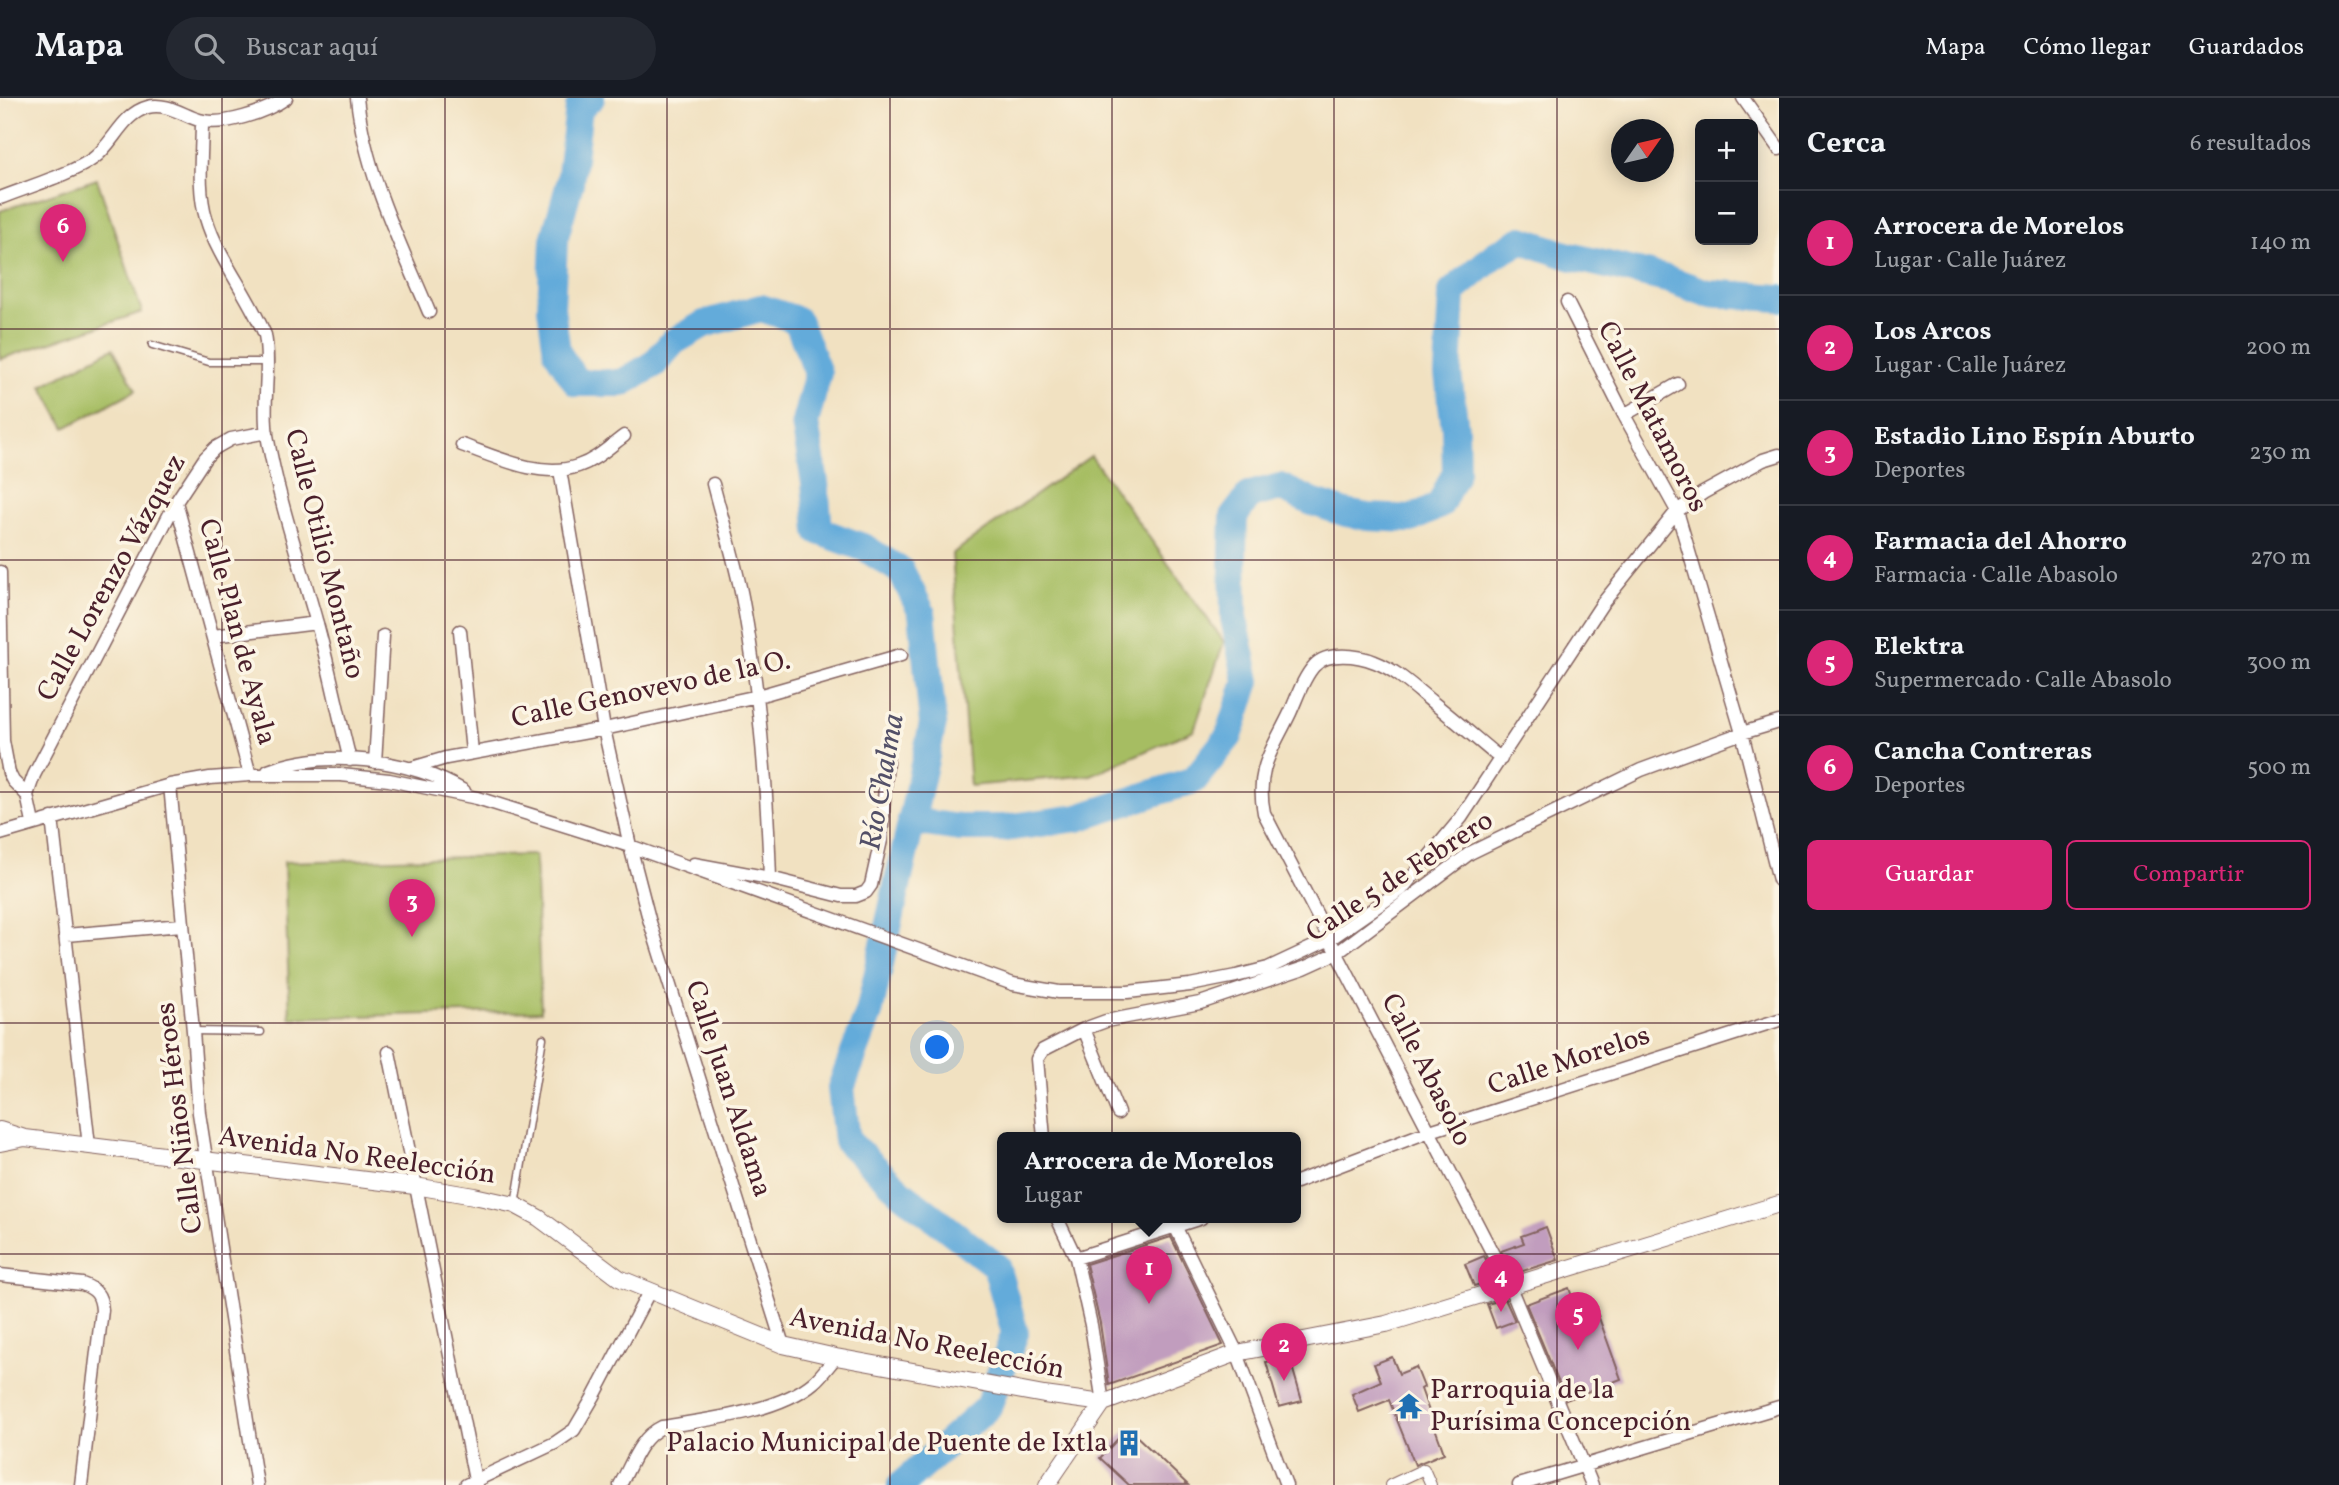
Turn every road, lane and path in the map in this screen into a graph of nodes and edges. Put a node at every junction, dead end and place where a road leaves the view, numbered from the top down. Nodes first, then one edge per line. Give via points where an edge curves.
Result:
1 (286, 98) edge
2 (357, 98) edge
3 (1744, 98) edge
4 (202, 121) junction
5 (1779, 149) edge
6 (0, 198) edge
7 (1567, 302) dead end
8 (429, 312) dead end
9 (152, 345) dead end
10 (267, 362) junction
11 (1678, 384) dead end
12 (1624, 415) junction
13 (267, 432) junction
14 (624, 436) dead end
15 (462, 445) dead end
16 (1779, 455) edge
17 (560, 470) junction
18 (713, 484) dead end
19 (176, 502) junction
20 (1677, 511) junction
21 (0, 572) edge
22 (317, 623) junction
23 (460, 631) dead end
24 (213, 636) junction
25 (383, 636) dead end
26 (901, 655) dead end
27 (758, 696) junction
28 (1779, 722) edge
29 (604, 729) junction
30 (1742, 733) junction
31 (888, 747) dead end
32 (472, 752) junction
33 (1502, 759) junction
34 (350, 760) junction
35 (375, 761) junction
36 (411, 768) junction
37 (254, 775) junction
38 (170, 785) junction
39 (27, 794) junction
40 (477, 798) junction
41 (52, 818) junction
42 (33, 823) junction
43 (0, 834) edge
44 (630, 846) junction
45 (663, 859) junction
46 (770, 878) junction
47 (1779, 880) edge
48 (1402, 889) junction
49 (1408, 901) junction
50 (182, 925) junction
51 (66, 935) junction
52 (1330, 939) junction
53 (1337, 953) junction
54 (1779, 1020) edge
55 (1084, 1029) junction
56 (193, 1031) junction
57 (261, 1032) dead end
58 (543, 1038) dead end
59 (389, 1052) dead end
60 (1118, 1113) dead end
61 (0, 1130) edge
62 (1430, 1131) junction
63 (1043, 1132) edge
64 (25, 1139) junction
65 (0, 1143) edge
66 (89, 1146) junction
67 (206, 1161) junction
68 (1301, 1180) edge
69 (415, 1186) junction
70 (1779, 1204) edge
71 (515, 1205) junction
72 (1059, 1223) edge
73 (1188, 1223) edge
74 (1176, 1228) junction
75 (1076, 1258) junction
76 (0, 1275) edge
77 (1510, 1287) junction
78 (650, 1290) junction
79 (783, 1345) junction
80 (1237, 1353) junction
81 (836, 1357) junction
82 (1103, 1403) junction
83 (1779, 1408) edge
84 (1584, 1466) junction
85 (472, 1484) edge
86 (81, 1485) edge
87 (257, 1485) edge
88 (620, 1485) edge
89 (1047, 1485) edge
90 (1286, 1485) edge
91 (1390, 1485) edge
92 (1431, 1485) edge
93 (1519, 1485) edge
94 (1592, 1485) edge

1 - 4 street via 258,113
2 - 8 street via 373,173
3 - 5 street
4 - 6 street via 172,109 147,107 127,119 94,158
4 - 10 street, Calle Otilio Montaño via 206,220 259,319
7 - 12 street, Calle Matamoros
9 - 10 lane via 209,362
10 - 13 street, Calle Otilio Montaño
11 - 12 street
12 - 20 street, Calle Matamoros
13 - 19 street, Calle Lorenzo Vázquez via 231,439 215,448
13 - 22 street, Calle Otilio Montaño
14 - 17 street via 598,456
15 - 17 street via 509,462
16 - 20 street
17 - 29 street, Calle Juan Aldama
18 - 27 street via 743,600
19 - 24 street, Calle Plan de Ayala
19 - 39 street, Calle Lorenzo Vázquez
20 - 30 street, Calle Matamoros
20 - 33 street via 1602,604
21 - 39 street via 3,741 9,773
22 - 24 street
22 - 34 street, Calle Otilio Montaño
23 - 32 street
24 - 37 street, Calle Plan de Ayala
25 - 35 street
26 - 27 street, Calle Genovevo de la O.
27 - 29 street, Calle Genovevo de la O.
27 - 46 street
28 - 30 street, Calle 5 de Febrero
29 - 32 street, Calle Genovevo de la O.
29 - 44 street, Calle Juan Aldama
30 - 47 street, Calle Matamoros
30 - 49 street, Calle 5 de Febrero via 1641,771 1535,820 1470,853
31 - 46 street via 881,840 866,892 856,896 823,892
32 - 36 street, Calle Genovevo de la O.
33 - 48 street
33 - 52 street, Calle Abasolo via 1399,675 1375,662 1337,656 1315,665 1262,771 1261,796 1264,813
34 - 35 street
34 - 37 street via 293,764
35 - 36 street
36 - 40 street
37 - 38 street
37 - 40 street via 363,777
38 - 41 street
38 - 50 street, Calle Niños Héroes
39 - 42 street
40 - 44 street
41 - 42 street
41 - 51 street
42 - 43 street
44 - 45 street
44 - 79 street, Calle Juan Aldama
45 - 46 street
45 - 52 street via 1013,984 1059,992 1128,992 1236,976 1268,968
48 - 49 street
48 - 52 street
49 - 53 street, Calle 5 de Febrero
50 - 51 street
50 - 56 street, Calle Niños Héroes
51 - 66 street
52 - 53 street, Calle Abasolo
53 - 55 street, Calle 5 de Febrero via 1200,1003
53 - 62 street, Calle Abasolo
54 - 62 street, Calle Morelos
55 - 60 street
55 - 63 street, Calle 5 de Febrero via 1043,1051 1037,1059
56 - 57 lane
56 - 67 street, Calle Niños Héroes
58 - 71 lane
59 - 69 street
61 - 64 street, Avenida No Reelección
62 - 68 street, Calle Morelos
62 - 77 street, Calle Abasolo
64 - 65 street, Avenida No Reelección
64 - 66 street, Avenida No Reelección
66 - 67 street, Avenida No Reelección
67 - 69 street, Avenida No Reelección
67 - 87 street, Calle Niños Héroes
69 - 71 street, Avenida No Reelección
69 - 85 street
70 - 77 street
71 - 78 street, Avenida No Reelección via 540,1218 620,1278
72 - 75 street
73 - 74 street
74 - 75 street
74 - 80 street
75 - 82 street
76 - 86 street via 82,1283 98,1293 102,1310
77 - 80 street via 1386,1324
77 - 84 street, Calle Abasolo
78 - 79 street, Avenida No Reelección
78 - 85 street via 573,1430
79 - 81 street, Avenida No Reelección
80 - 82 street
80 - 90 street
81 - 82 street, Avenida No Reelección
81 - 88 street via 814,1382 783,1400 733,1416 653,1431
82 - 89 street
83 - 84 street
84 - 93 street
84 - 94 street, Calle Abasolo
91 - 92 street via 1424,1469

